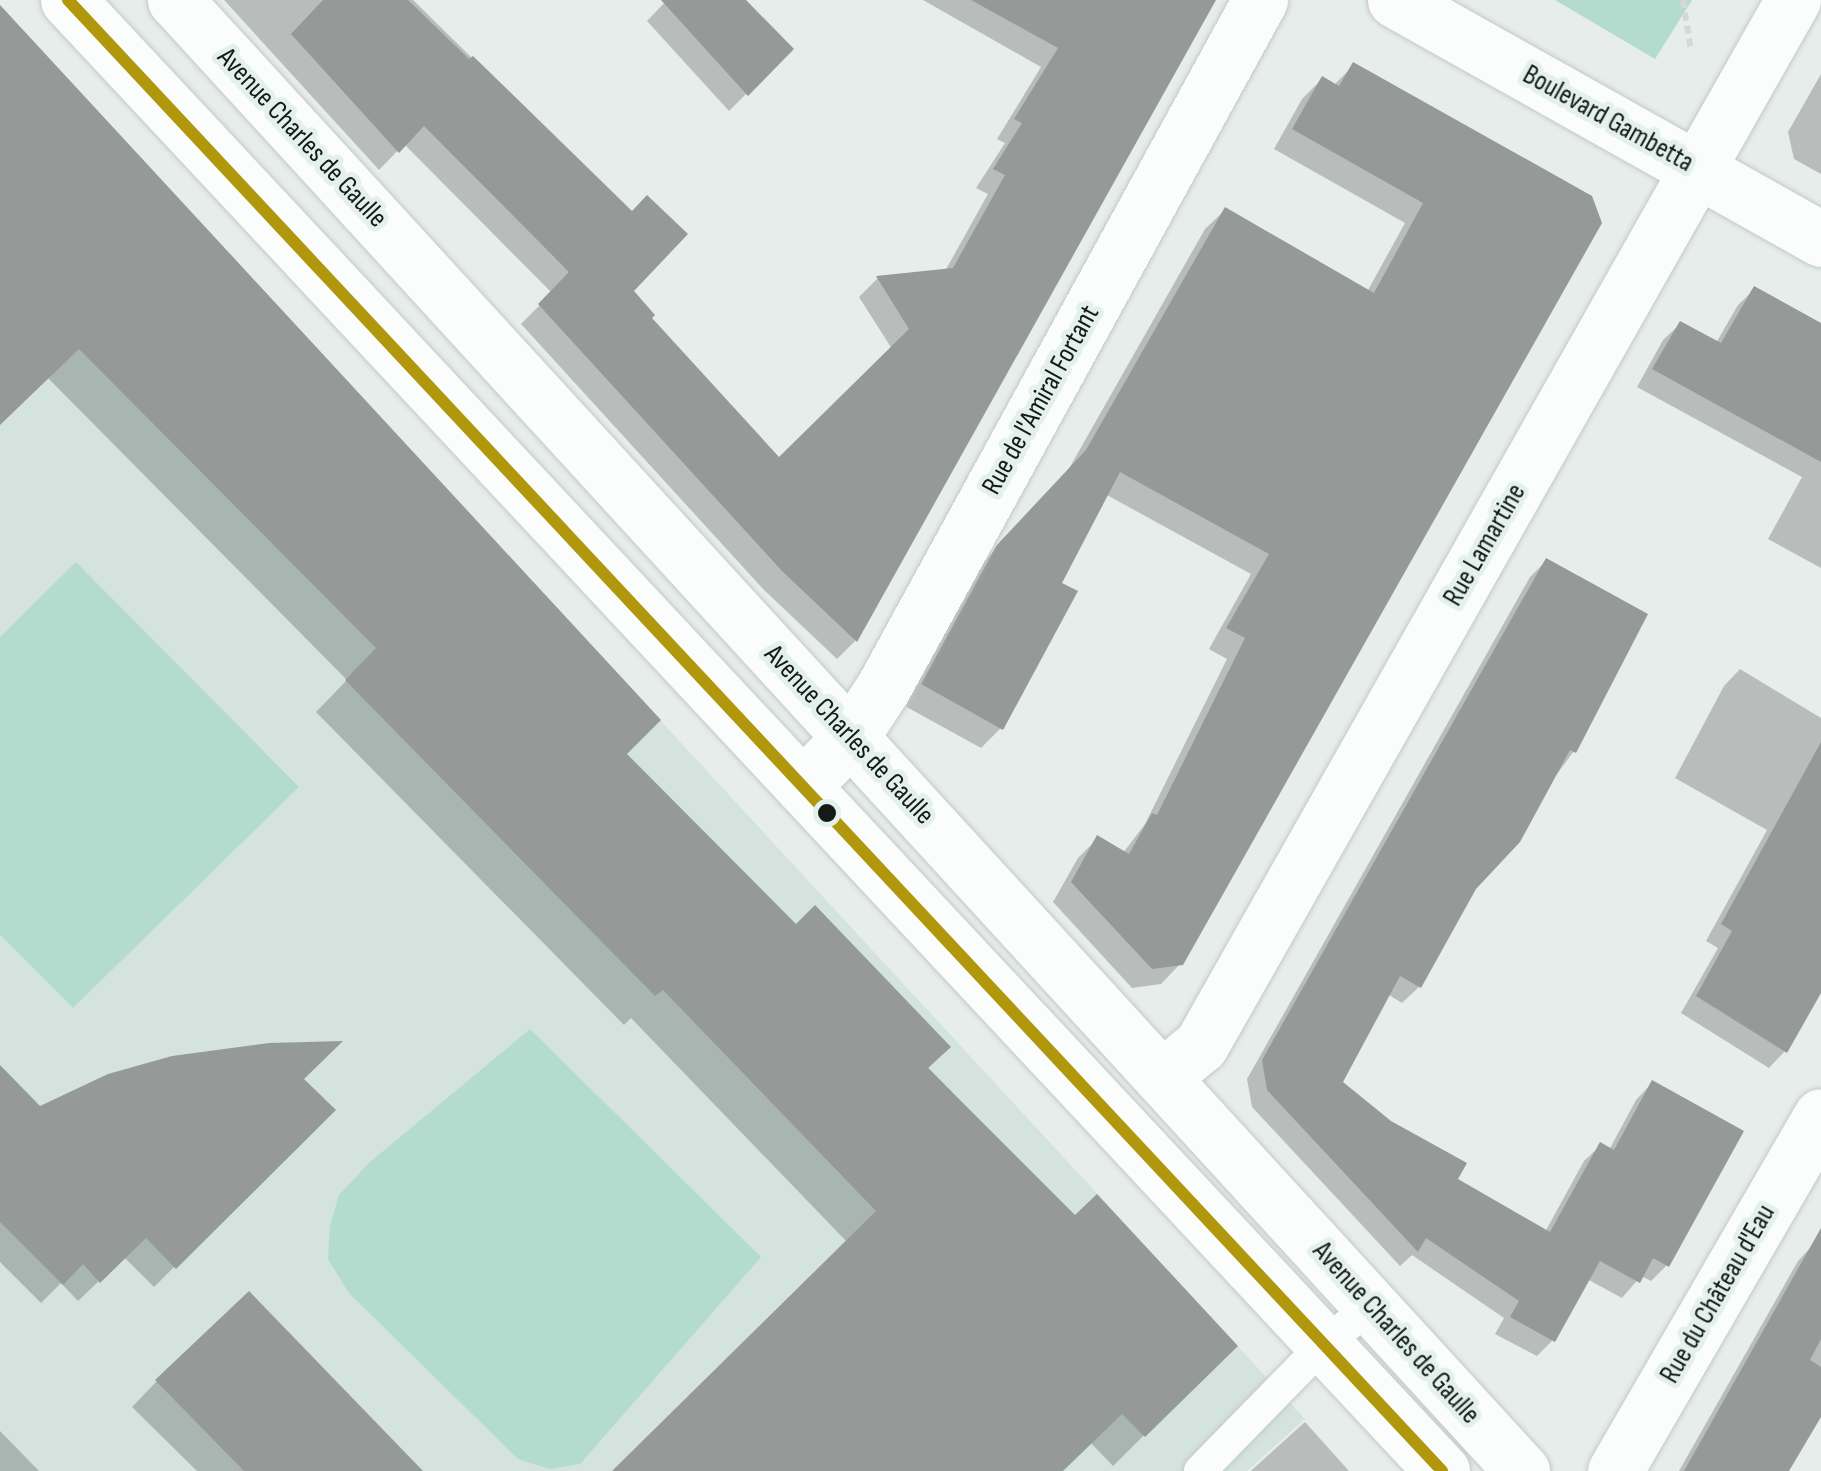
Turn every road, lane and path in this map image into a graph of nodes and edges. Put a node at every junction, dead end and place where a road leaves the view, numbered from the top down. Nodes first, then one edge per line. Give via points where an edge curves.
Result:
1 (68, 0) edge
2 (175, 0) edge
3 (1260, 0) edge
4 (1395, 0) edge
5 (1793, 0) edge
6 (1698, 170) junction
7 (1821, 239) edge
8 (851, 737) junction
9 (802, 786) junction
10 (1162, 1077) junction
11 (1821, 1116) edge
12 (1371, 1306) junction
13 (1324, 1344) junction
14 (1200, 1471) edge
15 (1442, 1471) edge
16 (1522, 1471) edge
17 (1615, 1471) edge

1 - 9 main road
2 - 8 main road, Avenue Charles de Gaulle
3 - 8 main road, Rue de l'Amiral Fortant
4 - 6 main road, Boulevard Gambetta
5 - 6 main road, Rue Lamartine
6 - 7 main road, Boulevard Gambetta
6 - 10 main road, Rue Lamartine via 1201,1045
8 - 9 main road, Rue de l'Amiral Fortant
8 - 10 main road, Avenue Charles de Gaulle
9 - 13 main road
10 - 12 main road, Avenue Charles de Gaulle
11 - 17 main road, Rue du Château d'Eau
12 - 13 lane
12 - 16 main road, Avenue Charles de Gaulle
13 - 14 lane
13 - 15 main road

